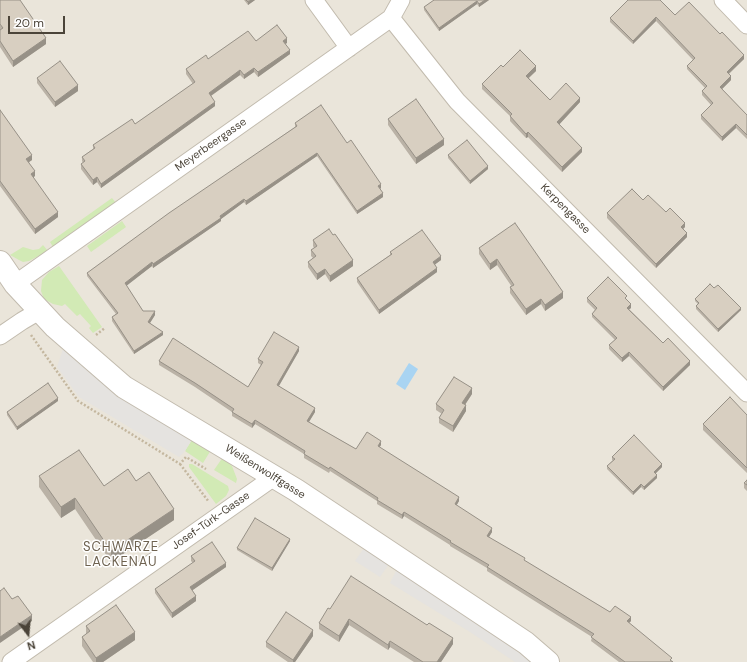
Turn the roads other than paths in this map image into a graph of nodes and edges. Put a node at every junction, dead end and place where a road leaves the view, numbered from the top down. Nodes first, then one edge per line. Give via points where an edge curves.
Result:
1 (314, 0) edge
2 (401, 0) edge
3 (722, 0) edge
4 (391, 18) junction
5 (746, 23) edge
6 (349, 48) junction
7 (0, 262) edge
8 (15, 284) junction
9 (31, 316) junction
10 (0, 336) edge
11 (747, 393) edge
12 (274, 476) junction
13 (11, 662) edge
14 (548, 662) edge

1 - 6 street
2 - 4 street, Meyerbeergasse
3 - 5 street
4 - 6 street, Meyerbeergasse
4 - 11 street, Kerpengasse via 457,101
6 - 8 street, Meyerbeergasse
7 - 8 street, Weißenwolffgasse
8 - 9 street, Weißenwolffgasse
9 - 10 street
9 - 12 street, Weißenwolffgasse via 55,327 124,387
12 - 13 street, Josef-Türk-Gasse
12 - 14 street, Weißenwolffgasse via 526,643

